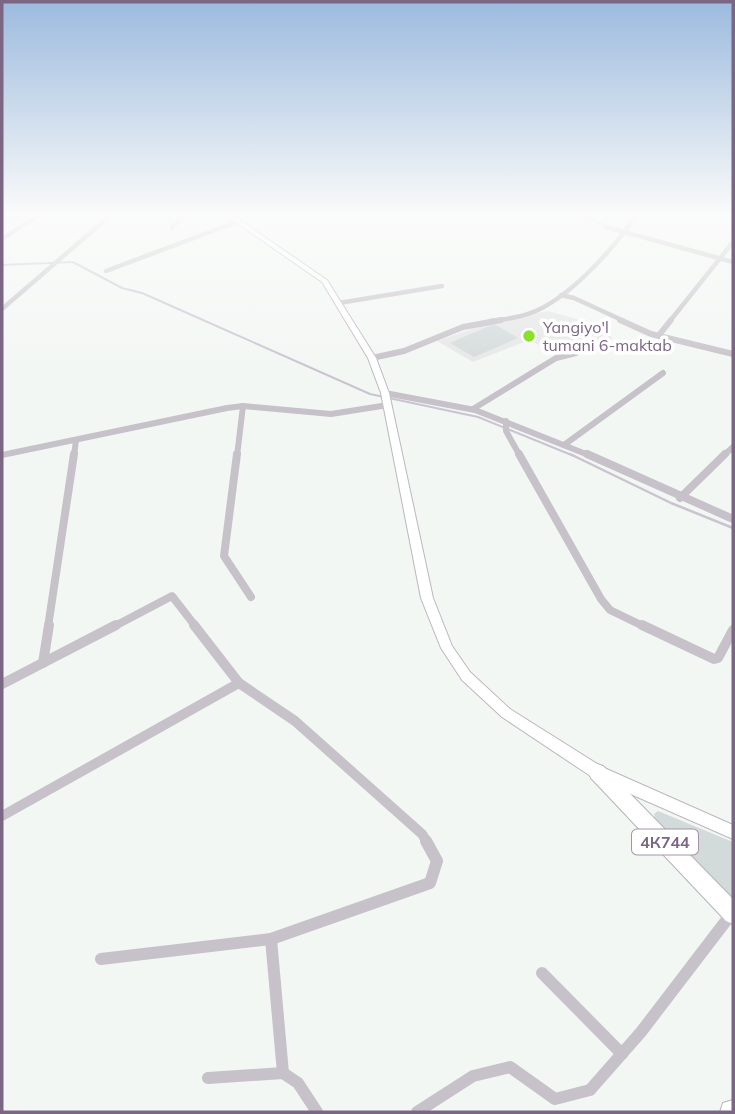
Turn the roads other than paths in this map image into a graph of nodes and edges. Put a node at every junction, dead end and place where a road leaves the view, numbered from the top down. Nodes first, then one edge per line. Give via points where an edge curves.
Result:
1 (52, 266) edge
2 (119, 266) edge
3 (303, 266) edge
4 (591, 266) edge
5 (713, 266) edge
6 (106, 271) dead end
7 (442, 286) dead end
8 (561, 295) junction
9 (339, 303) junction
10 (2, 309) edge
11 (659, 335) junction
12 (576, 353) dead end
13 (733, 354) edge
14 (372, 358) junction
15 (663, 373) dead end
16 (387, 399) junction
17 (243, 406) junction
18 (473, 409) junction
19 (506, 421) junction
20 (76, 440) junction
21 (564, 444) junction
22 (733, 447) edge
23 (2, 455) edge
24 (680, 498) junction
25 (733, 519) edge
26 (251, 597) dead end
27 (733, 630) edge
28 (43, 663) junction
29 (239, 683) junction
30 (2, 684) edge
31 (597, 772) junction
32 (2, 816) edge
33 (733, 832) edge
34 (733, 913) edge
35 (271, 939) junction
36 (101, 959) dead end
37 (542, 973) dead end
38 (622, 1054) junction
39 (283, 1073) junction
40 (208, 1078) dead end
41 (317, 1112) edge
42 (417, 1112) edge

1 - 10 street
2 - 6 street
3 - 9 main road via 325,281
4 - 8 street
5 - 11 street
7 - 9 street
8 - 11 street
8 - 14 street via 536,311 465,326 402,354
9 - 14 main road
11 - 13 street
12 - 18 street via 556,358
14 - 16 main road
15 - 21 street
16 - 17 street via 331,414
16 - 18 street
16 - 31 main road via 422,581 447,648 486,697
17 - 20 street
17 - 26 street via 224,556
18 - 19 street
19 - 21 street
19 - 27 street via 506,431 610,610 714,659
20 - 23 street
20 - 28 street
21 - 24 street
22 - 24 street
24 - 25 street
28 - 29 street via 172,596
28 - 30 street
29 - 32 street
29 - 35 street via 295,721 422,834 437,861 430,883
31 - 33 main road
31 - 34 highway, 4К744
34 - 38 street
35 - 36 street
35 - 39 street
37 - 38 street
38 - 42 street via 590,1090 555,1099 510,1067 473,1076
39 - 40 street
39 - 41 street via 298,1083

